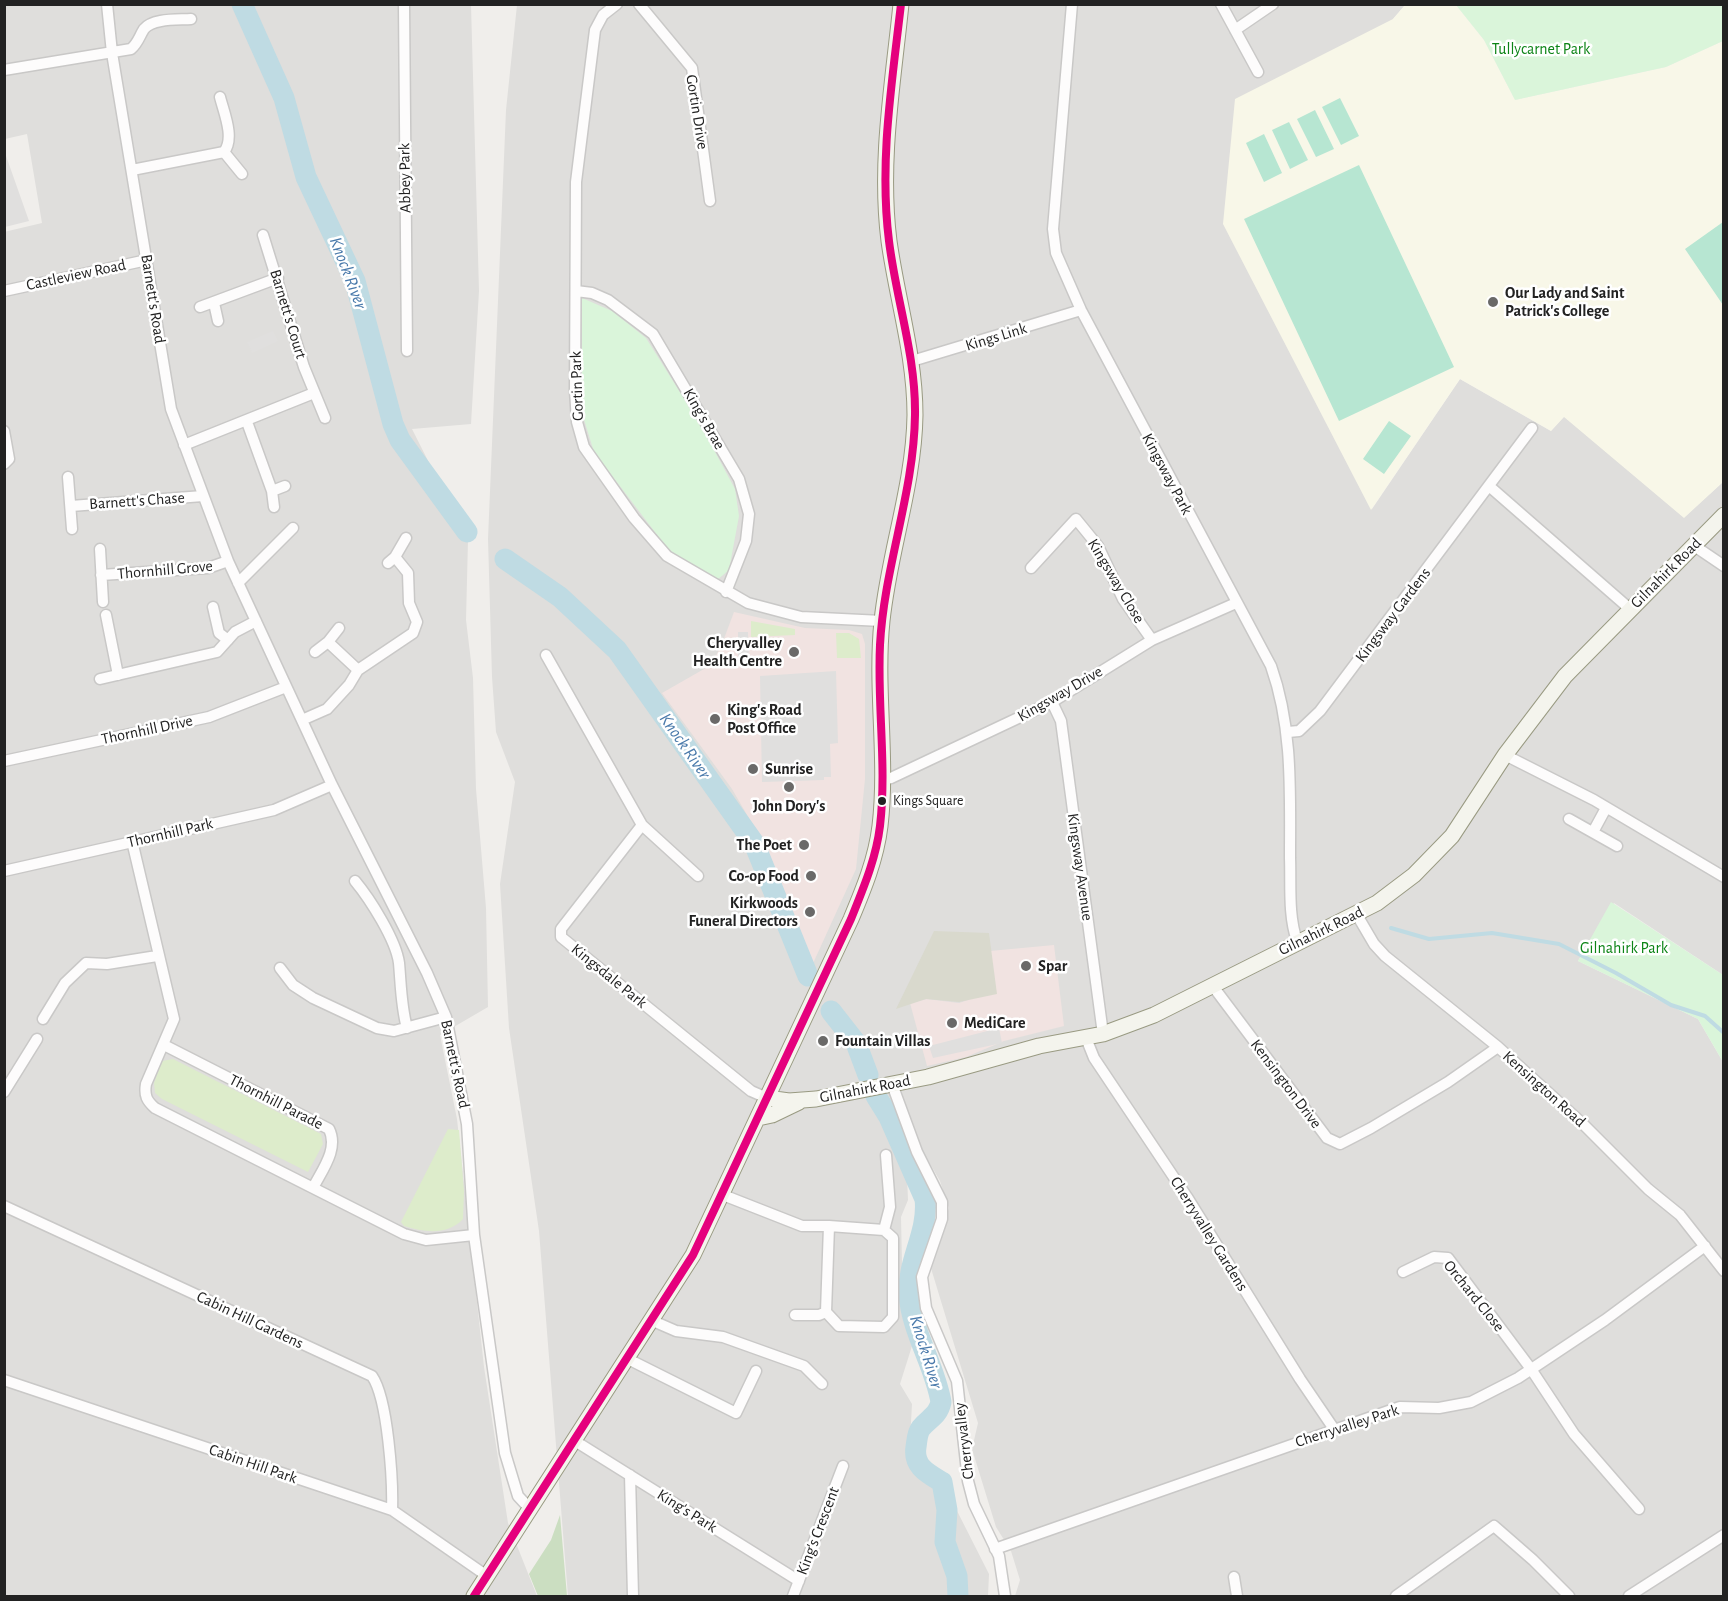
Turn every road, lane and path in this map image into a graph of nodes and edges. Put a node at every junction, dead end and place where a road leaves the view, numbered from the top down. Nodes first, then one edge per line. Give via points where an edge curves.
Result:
1 (107, 4) edge
2 (404, 4) edge
3 (617, 4) edge
4 (639, 4) edge
5 (901, 4) edge
6 (1072, 4) edge
7 (1221, 4) edge
8 (1274, 4) edge
9 (191, 19) dead end
10 (1235, 30) junction
11 (112, 53) junction
12 (4, 70) edge
13 (1258, 72) dead end
14 (220, 97) dead end
15 (224, 152) junction
16 (132, 170) junction
17 (242, 174) dead end
18 (710, 201) dead end
19 (263, 236) dead end
20 (147, 260) junction
21 (278, 278) junction
22 (4, 291) edge
23 (576, 291) junction
24 (214, 303) junction
25 (200, 307) dead end
26 (1081, 310) junction
27 (218, 321) dead end
28 (407, 351) dead end
29 (912, 362) junction
30 (314, 393) junction
31 (325, 418) dead end
32 (247, 422) junction
33 (1532, 428) dead end
34 (4, 431) edge
35 (184, 445) junction
36 (4, 464) edge
37 (68, 477) dead end
38 (285, 486) dead end
39 (1489, 486) junction
40 (272, 490) junction
41 (203, 496) junction
42 (70, 506) junction
43 (274, 507) dead end
44 (1724, 516) edge
45 (293, 528) dead end
46 (72, 529) dead end
47 (406, 538) dead end
48 (1693, 545) junction
49 (100, 549) dead end
50 (228, 561) junction
51 (1724, 566) edge
52 (1030, 568) dead end
53 (101, 575) junction
54 (238, 583) junction
55 (726, 592) junction
56 (103, 602) dead end
57 (1236, 603) junction
58 (213, 607) dead end
59 (1630, 609) junction
60 (106, 615) dead end
61 (256, 621) junction
62 (882, 621) junction
63 (339, 628) dead end
64 (228, 640) junction
65 (1152, 640) junction
66 (328, 642) junction
67 (315, 652) dead end
68 (546, 655) dead end
69 (358, 670) junction
70 (118, 675) junction
71 (100, 679) dead end
72 (286, 687) junction
73 (1052, 702) junction
74 (302, 720) junction
75 (1288, 732) junction
76 (1505, 755) junction
77 (4, 761) edge
78 (882, 780) junction
79 (332, 785) junction
80 (1606, 807) junction
81 (1569, 819) dead end
82 (642, 825) junction
83 (1593, 832) junction
84 (132, 842) junction
85 (1617, 846) dead end
86 (4, 871) edge
87 (698, 876) dead end
88 (1724, 877) edge
89 (355, 881) dead end
90 (1357, 915) junction
91 (1298, 941) junction
92 (158, 956) junction
93 (280, 968) dead end
94 (1212, 985) junction
95 (446, 1017) junction
96 (43, 1020) dead end
97 (407, 1028) junction
98 (1103, 1034) junction
99 (1086, 1038) junction
100 (37, 1039) dead end
101 (164, 1046) junction
102 (1498, 1047) junction
103 (892, 1084) junction
104 (4, 1092) edge
105 (767, 1098) junction
106 (802, 1101) junction
107 (758, 1118) junction
108 (886, 1155) dead end
109 (313, 1188) junction
110 (723, 1195) junction
111 (4, 1206) edge
112 (829, 1226) junction
113 (885, 1230) junction
114 (474, 1235) junction
115 (1705, 1246) junction
116 (1724, 1271) edge
117 (1403, 1272) dead end
118 (826, 1312) junction
119 (795, 1315) dead end
120 (653, 1321) junction
121 (628, 1359) junction
122 (1531, 1369) junction
123 (756, 1371) dead end
124 (4, 1380) edge
125 (822, 1384) dead end
126 (1334, 1429) junction
127 (575, 1441) junction
128 (843, 1466) dead end
129 (630, 1475) junction
130 (1639, 1509) dead end
131 (392, 1510) junction
132 (531, 1510) junction
133 (1724, 1535) edge
134 (995, 1549) junction
135 (488, 1576) junction
136 (1234, 1577) dead end
137 (799, 1581) junction
138 (474, 1596) edge
139 (633, 1596) edge
140 (793, 1596) edge
141 (1005, 1596) edge
142 (1237, 1596) edge
143 (1396, 1596) edge
144 (1569, 1596) edge
145 (1629, 1596) edge

1 - 11 street, Barnett's Road
2 - 28 street, Abbey Park
3 - 23 street, Gortin Park via 603,15 595,30 576,182
4 - 18 street, Gortin Drive via 692,68
5 - 29 street via 885,183 889,241
6 - 26 street, Kingsway Park via 1053,229 1062,269
7 - 10 street
8 - 10 street
9 - 11 street via 154,22 131,49
10 - 13 street
11 - 12 street
11 - 16 street, Barnett's Road
14 - 15 street via 229,136
15 - 16 street
15 - 17 street
16 - 20 street, Barnett's Road
19 - 21 street, Barnett's Court
20 - 22 street, Castleview Road
20 - 35 street, Barnett's Road via 171,409
21 - 24 street
21 - 30 street, Barnett's Court
23 - 55 street, Gortin Park via 575,390 577,422 584,447 634,518 667,556
23 - 55 street, King's Brae via 592,292 608,300 653,334 739,478 749,514 746,541
24 - 25 street
24 - 27 street
26 - 29 street, Kings Link
26 - 57 street, Kingsway Park
29 - 62 street via 912,463
30 - 31 street, Barnett's Court
30 - 32 street
32 - 35 street
32 - 40 street
33 - 39 street, Kingsway Gardens
34 - 36 street via 9,459
35 - 41 street, Barnett's Road
37 - 42 street, Barnett's Chase
38 - 40 street
39 - 59 street
39 - 75 street, Kingsway Gardens via 1320,711 1299,731
40 - 43 street
41 - 42 street, Barnett's Chase
41 - 50 street, Barnett's Road
42 - 46 street, Barnett's Chase
44 - 48 street, Gilnahirk Road
45 - 54 street
47 - 69 street via 391,560 408,573 409,603 417,622 413,633
48 - 51 street
48 - 59 street, Gilnahirk Road
49 - 53 street, Thornhill Grove
50 - 53 street, Thornhill Grove via 208,568
50 - 54 street, Barnett's Road
52 - 65 street, Kingsway Close via 1076,519 1098,546 1123,599
53 - 56 street, Thornhill Grove
54 - 61 street, Barnett's Road
55 - 62 street, Gortin Park via 744,602 801,617
57 - 65 street, Kingsway Drive
57 - 75 street, Kingsway Park via 1271,666
58 - 64 street via 219,633
59 - 76 street, Gilnahirk Road via 1565,676
60 - 70 street
61 - 64 street
61 - 72 street, Barnett's Road
62 - 78 street
63 - 66 street
64 - 70 street via 217,652
65 - 73 street, Kingsway Drive
66 - 67 street
66 - 69 street
68 - 82 street
69 - 74 street via 327,709
70 - 71 street
72 - 74 street, Barnett's Road
72 - 77 street, Thornhill Drive via 209,717
73 - 78 street, Kingsway Drive via 955,750
73 - 98 street, Kingsway Avenue via 1060,721
74 - 79 street, Barnett's Road
75 - 91 street, Kingsway Park via 1291,890
76 - 80 street
76 - 90 street, Gilnahirk Road via 1467,815 1433,856 1393,891
78 - 105 street via 879,827 869,875
79 - 84 street, Thornhill Park via 274,810
79 - 95 street, Barnett's Road
80 - 83 street
80 - 88 street
81 - 83 street
82 - 87 street
82 - 105 street, Kingsdale Park via 561,929 561,937 751,1091
83 - 85 street
84 - 86 street, Thornhill Park
84 - 92 street
89 - 97 street via 372,905 399,961 401,1007
90 - 91 street, Gilnahirk Road
90 - 102 street, Kensington Road via 1385,956
91 - 94 street, Gilnahirk Road
92 - 96 street via 107,964 86,963 65,983
92 - 101 street via 174,1019
93 - 97 street via 293,985 313,998 377,1028
94 - 98 street, Gilnahirk Road via 1154,1015
94 - 102 street, Kensington Drive via 1334,1143 1343,1143 1371,1128
95 - 97 street
95 - 114 street, Barnett's Road via 467,1124
98 - 99 street, Gilnahirk Road
99 - 103 street, Gilnahirk Road via 1039,1046
99 - 126 street, Cherryvalley Gardens via 1094,1058
100 - 104 street
101 - 109 street via 146,1084 148,1102
101 - 109 street, Thornhill Parade via 329,1129 333,1146
102 - 115 street, Kensington Road via 1680,1215
103 - 106 street, Gilnahirk Road
103 - 134 street, Cherryvalley via 916,1152 942,1202 942,1219 922,1276 926,1308 957,1381 968,1481
105 - 106 street, Gilnahirk Road
105 - 107 street
106 - 107 street
107 - 110 street
108 - 113 street via 890,1207
109 - 114 street via 404,1234 426,1240
110 - 112 street via 802,1226
110 - 120 street
111 - 131 street, Cabin Hill Gardens via 372,1376 382,1404
112 - 113 street
112 - 118 street
113 - 118 street via 893,1238 890,1323 874,1328 839,1326
114 - 132 street, Barnett's Road via 505,1453 518,1496
115 - 116 street, Kensington Road
115 - 122 street, Cherryvalley Park
117 - 122 street, Orchard Close via 1434,1257 1448,1258
118 - 119 street
120 - 121 street
120 - 125 street via 676,1330 723,1337 804,1366
121 - 123 street via 736,1413
121 - 127 street
122 - 126 street, Cherryvalley Park via 1471,1402 1400,1407
122 - 130 street, Orchard Close via 1574,1434
124 - 131 street, Cabin Hill Park
126 - 134 street, Cherryvalley Park
127 - 129 street, King's Park
127 - 132 street
128 - 137 street, King's Crescent
129 - 137 street, King's Park
129 - 139 street
131 - 135 street, Cabin Hill Park
132 - 135 street
133 - 145 street
134 - 141 street, Cherryvalley
135 - 138 street
136 - 142 street
137 - 140 street, King's Crescent
143 - 144 street via 1494,1527

